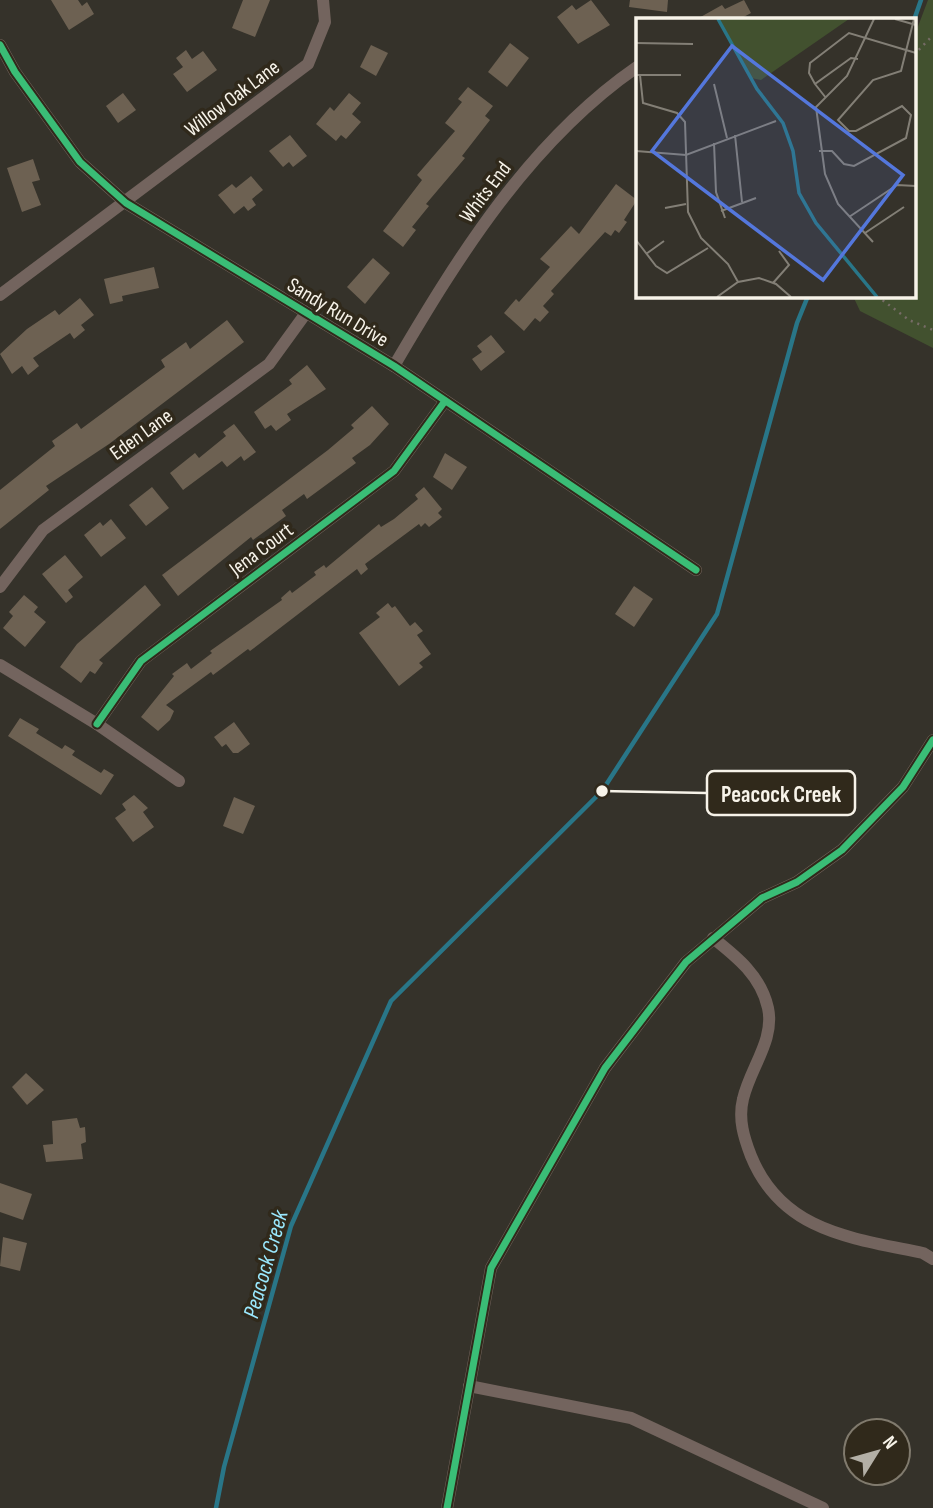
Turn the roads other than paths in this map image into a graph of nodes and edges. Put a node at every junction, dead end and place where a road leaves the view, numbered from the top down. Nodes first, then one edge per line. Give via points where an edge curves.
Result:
1 (323, 0) edge
2 (0, 46) edge
3 (636, 68) edge
4 (126, 203) junction
5 (0, 295) edge
6 (306, 313) junction
7 (394, 366) junction
8 (445, 401) junction
9 (696, 570) dead end
10 (0, 587) edge
11 (0, 665) edge
12 (97, 724) junction
13 (933, 740) edge
14 (180, 781) dead end
15 (713, 938) junction
16 (933, 1259) edge
17 (468, 1386) junction
18 (447, 1508) edge
19 (823, 1508) edge

1 - 4 street, Willow Oak Lane via 325,22 308,64
2 - 4 street, Sandy Run Drive via 80,162
3 - 7 street, Whits End via 579,112 530,165 443,284
4 - 5 street, Willow Oak Lane
4 - 6 street, Sandy Run Drive
6 - 7 street, Sandy Run Drive
6 - 10 street, Eden Lane via 269,364 43,530
7 - 8 street, Sandy Run Drive
8 - 9 street, Sandy Run Drive
8 - 12 street, Jena Court via 394,471 141,661
11 - 12 street
12 - 14 street
13 - 15 street via 904,787 842,850 797,882 762,898
15 - 16 street via 755,976 768,1008 768,1039 742,1102 742,1133 774,1196 797,1216 834,1233
15 - 17 street via 686,962 605,1068 491,1268
17 - 18 street
17 - 19 street via 631,1418

